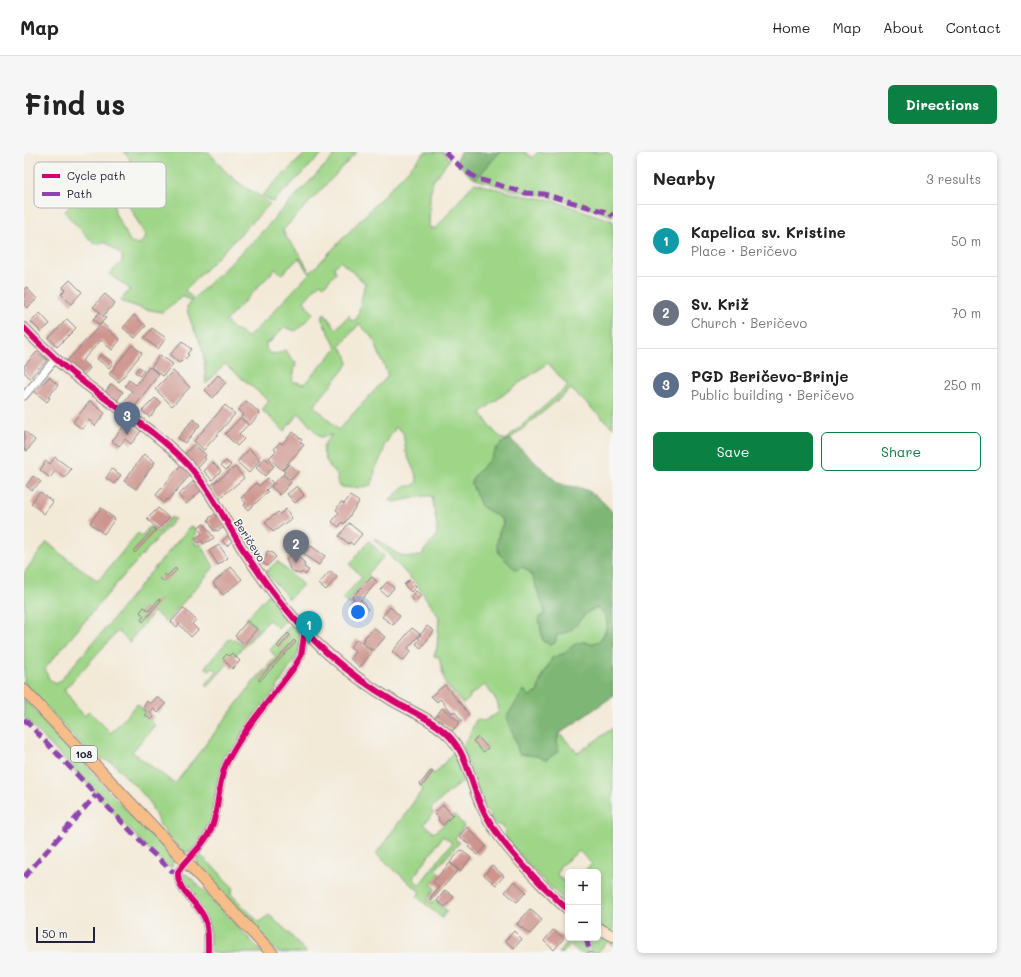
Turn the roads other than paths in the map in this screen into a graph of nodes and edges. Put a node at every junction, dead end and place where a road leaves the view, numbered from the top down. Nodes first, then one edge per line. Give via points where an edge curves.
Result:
1 (24, 328) edge
2 (56, 358) junction
3 (24, 396) edge
4 (305, 630) junction
5 (24, 690) edge
6 (186, 861) junction
7 (565, 906) edge
8 (601, 930) edge
9 (613, 936) edge
10 (208, 953) edge
11 (272, 953) edge

1 - 2 street, Beričevo
2 - 3 street
2 - 4 street, Beričevo via 86,384 156,434 186,463 218,505 258,571
4 - 6 street via 300,656 293,669 234,749 222,774 212,828
4 - 7 street, Beričevo via 326,652 353,674 447,734 457,744 479,803 489,821 520,862
5 - 6 main road, 108
6 - 10 street via 178,872 179,884 205,919
6 - 11 main road, 108
8 - 9 street

